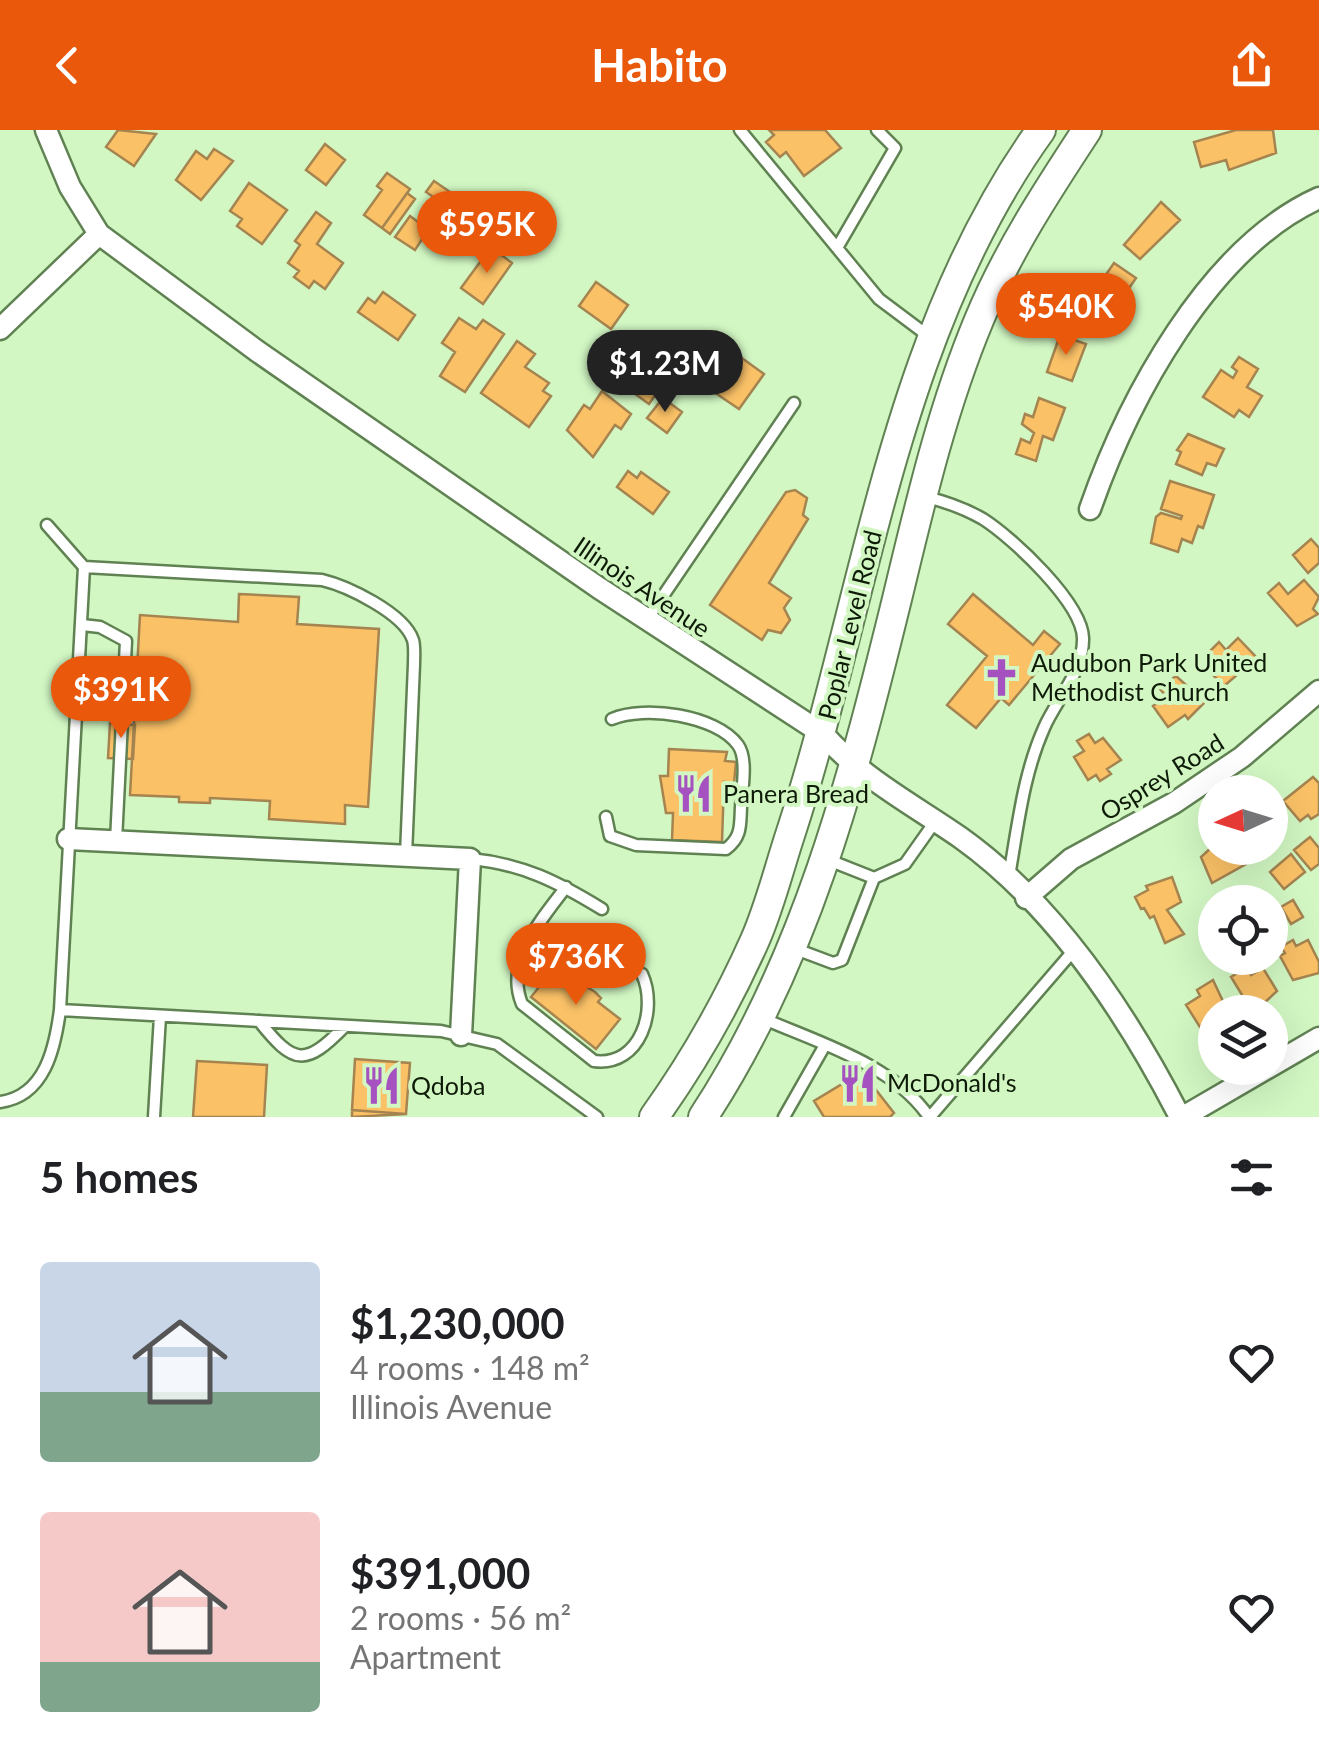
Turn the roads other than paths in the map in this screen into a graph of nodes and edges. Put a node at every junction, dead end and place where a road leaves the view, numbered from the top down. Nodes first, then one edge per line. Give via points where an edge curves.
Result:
1 (46, 130) edge
2 (740, 130) edge
3 (877, 130) edge
4 (1087, 130) edge
5 (1030, 134) edge
6 (1319, 198) edge
7 (99, 234) junction
8 (836, 248) junction
9 (0, 329) edge
10 (932, 338) junction
11 (794, 403) dead end
12 (922, 496) junction
13 (1090, 509) dead end
14 (47, 525) dead end
15 (84, 567) junction
16 (646, 621) junction
17 (82, 625) junction
18 (1319, 691) edge
19 (612, 719) dead end
20 (822, 734) junction
21 (852, 766) junction
22 (606, 817) dead end
23 (934, 823) junction
24 (68, 839) junction
25 (116, 842) junction
26 (406, 856) junction
27 (470, 858) junction
28 (826, 859) junction
29 (1009, 877) junction
30 (874, 878) junction
31 (566, 887) junction
32 (1026, 898) junction
33 (602, 910) dead end
34 (792, 948) junction
35 (1074, 950) junction
36 (642, 974) dead end
37 (60, 1010) junction
38 (160, 1016) junction
39 (761, 1017) junction
40 (259, 1021) junction
41 (345, 1026) junction
42 (461, 1035) junction
43 (1319, 1038) edge
44 (826, 1046) junction
45 (0, 1102) edge
46 (788, 1112) edge
47 (154, 1117) edge
48 (597, 1117) edge
49 (654, 1117) edge
50 (703, 1117) edge
51 (802, 1117) edge
52 (929, 1117) edge
53 (1182, 1117) edge

1 - 7 street, Illinois Avenue
2 - 8 lane
3 - 8 lane via 895,148
4 - 12 main road, Poplar Level Road via 1022,231 979,320
5 - 10 main road, Poplar Level Road
6 - 13 street via 1250,247 1179,330 1142,390
7 - 9 street
7 - 16 street, Illinois Avenue
8 - 10 lane via 879,299
10 - 20 main road, Poplar Level Road via 904,418
11 - 16 lane
12 - 21 main road, Poplar Level Road
12 - 29 lane via 987,522 1080,616 1081,658 1026,779
14 - 15 lane
15 - 17 lane
15 - 26 lane via 322,580 350,586 404,626 413,640 414,664
16 - 20 street, Illinois Avenue
17 - 24 lane
17 - 25 lane via 126,641
18 - 32 street, Osprey Road via 1242,757 1071,859
19 - 22 lane via 673,716 740,746 740,831 726,848 636,846 610,836
20 - 21 street, Illinois Avenue
20 - 49 main road, Poplar Level Road via 757,936 712,1027
21 - 23 street, Illinois Avenue
21 - 28 main road, Poplar Level Road
23 - 29 street, Illinois Avenue
23 - 30 lane via 906,864
24 - 25 street
24 - 37 lane
25 - 26 street
26 - 27 street
27 - 31 lane via 522,866
27 - 42 street
28 - 30 lane
28 - 34 main road, Poplar Level Road
29 - 32 street, Illinois Avenue
30 - 34 lane via 842,960 833,963
31 - 33 lane
31 - 36 lane via 524,949 522,1004 594,1061 617,1061 650,1018
32 - 35 street, Illinois Avenue
34 - 39 main road, Poplar Level Road
35 - 52 lane
35 - 53 street, Illinois Avenue
37 - 38 lane
37 - 45 lane via 39,1080
38 - 40 lane
38 - 47 lane
39 - 44 lane
39 - 50 main road, Poplar Level Road
40 - 41 lane
40 - 41 lane via 296,1057 315,1054
41 - 42 lane
42 - 48 lane via 510,1051
43 - 53 street
44 - 46 lane
44 - 52 lane via 912,1093
46 - 51 lane

